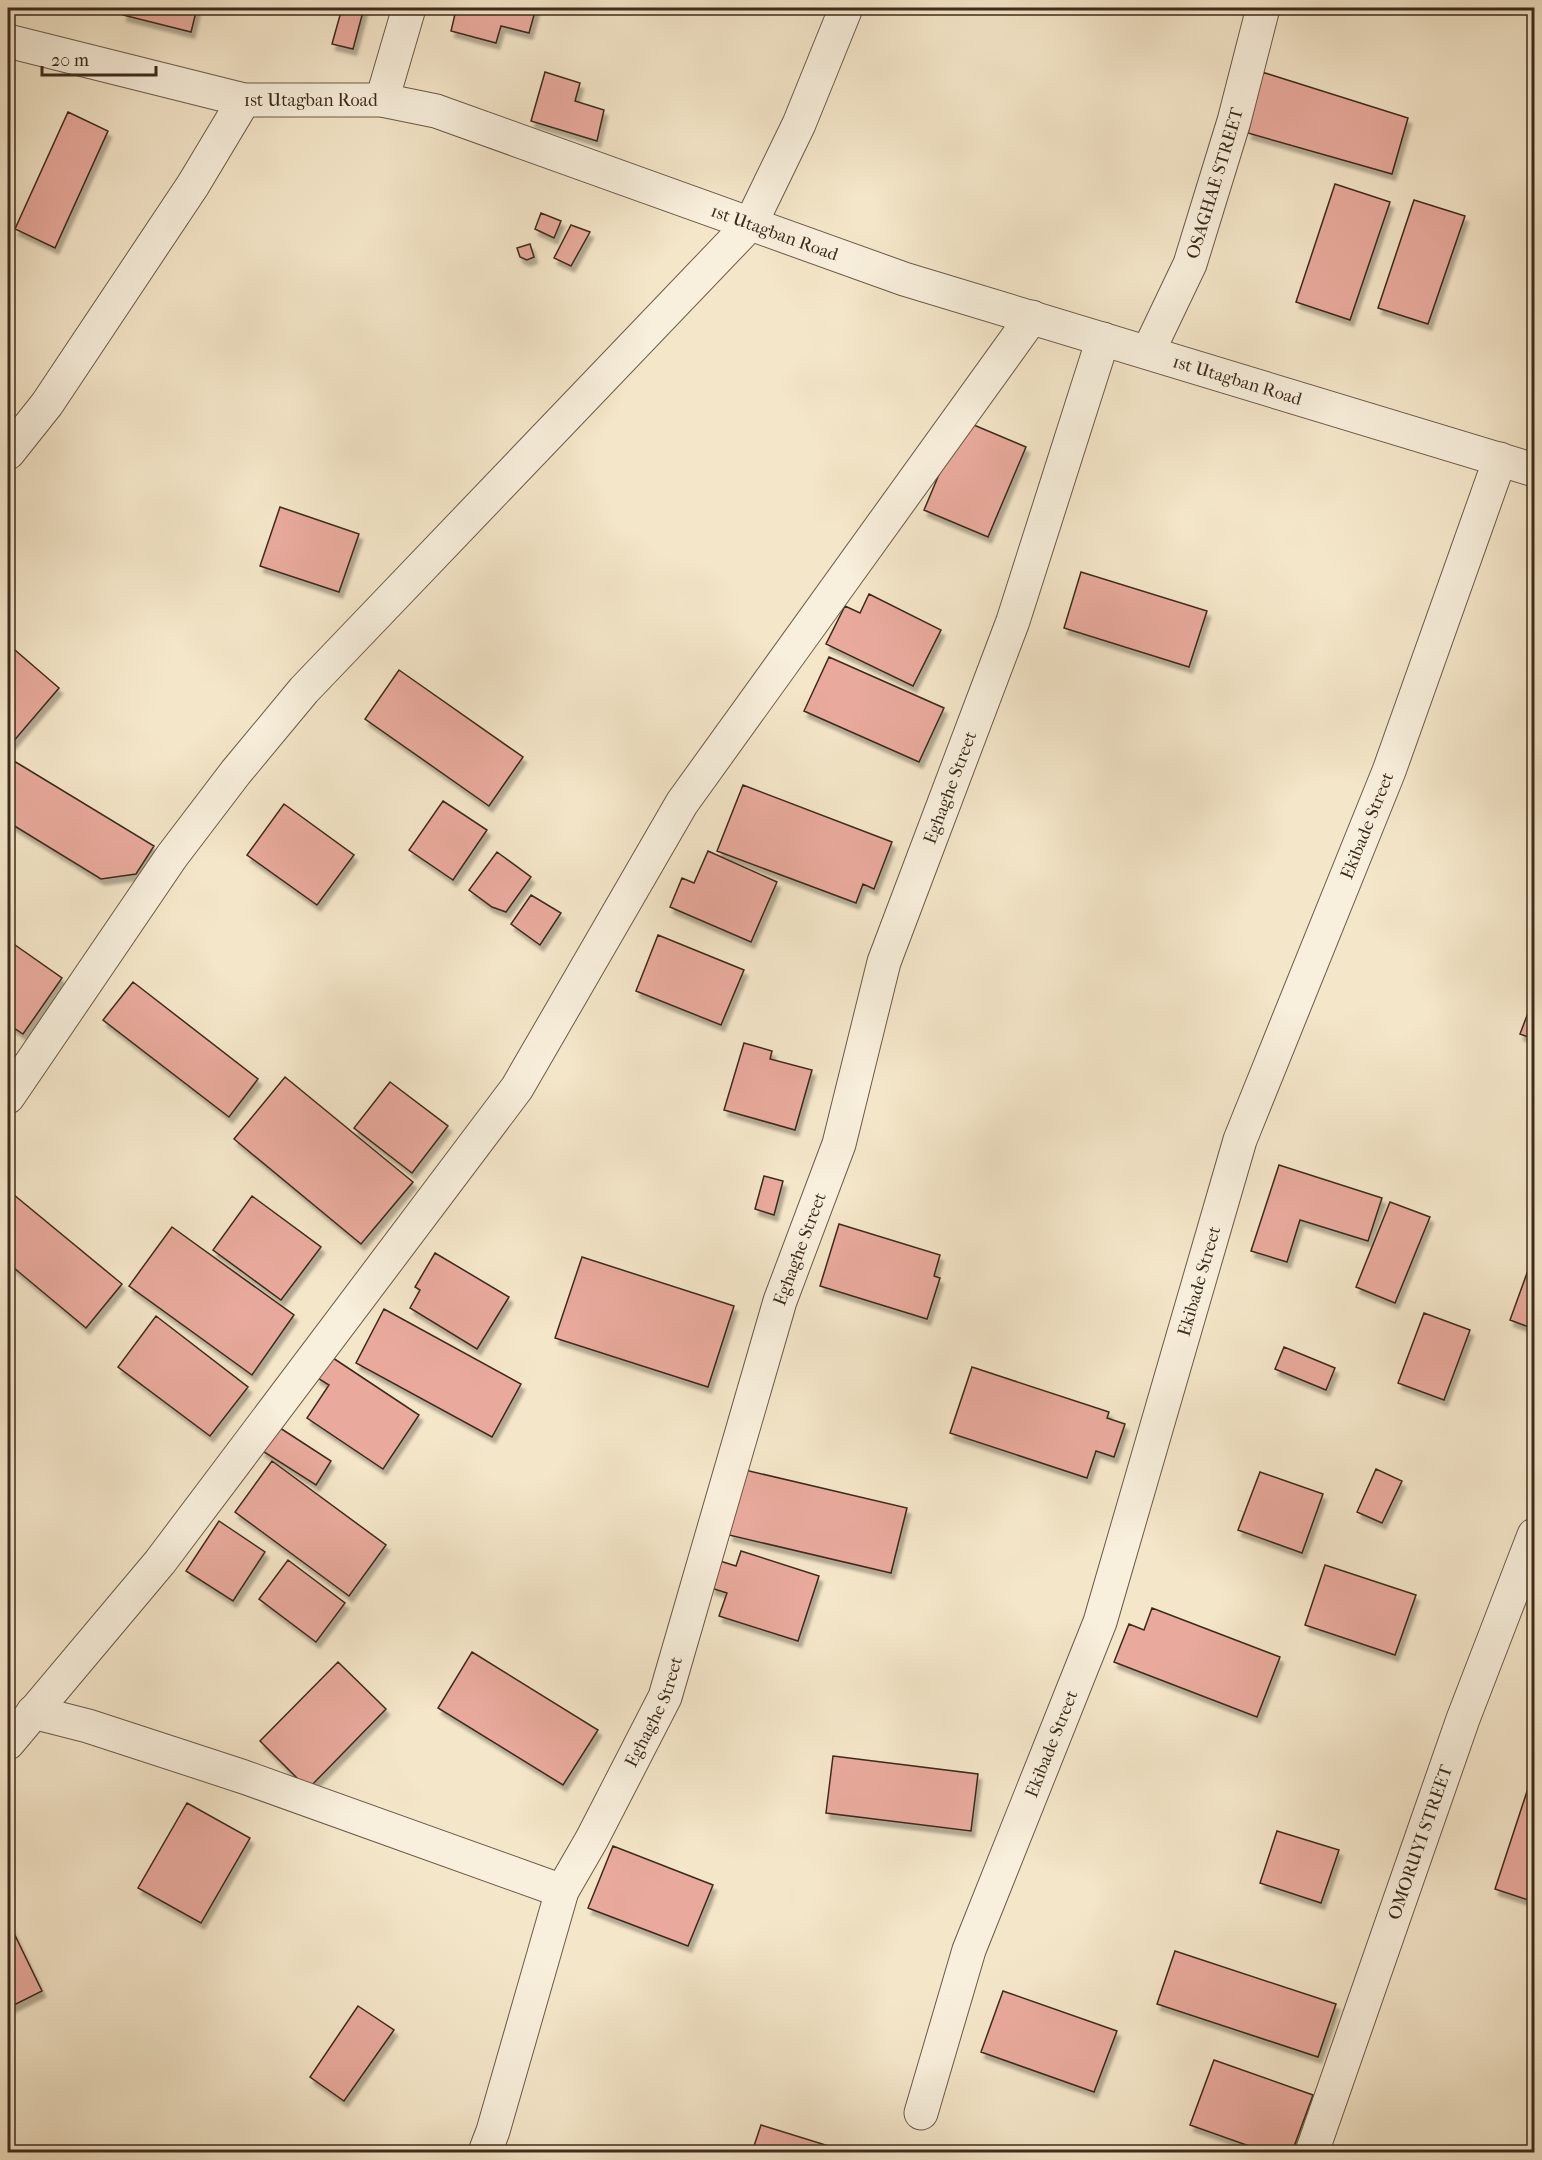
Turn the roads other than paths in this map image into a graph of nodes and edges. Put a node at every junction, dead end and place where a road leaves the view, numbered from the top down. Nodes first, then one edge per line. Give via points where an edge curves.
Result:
1 (409, 8) edge
2 (846, 8) edge
3 (1263, 8) edge
4 (8, 41) edge
5 (244, 100) junction
6 (382, 100) junction
7 (751, 224) junction
8 (1032, 317) junction
9 (1103, 339) junction
10 (1148, 352) junction
11 (8, 453) edge
12 (1500, 459) junction
13 (1534, 470) edge
14 (8, 1097) edge
15 (1534, 1535) edge
16 (33, 1712) junction
17 (8, 1743) edge
18 (562, 1891) junction
19 (921, 2113) dead end
20 (485, 2152) edge
21 (1312, 2152) edge

1 - 6 street
2 - 7 street via 799,124
3 - 10 street, OSAGHAE STREET via 1234,121 1190,264
4 - 5 street, 1st Utagban Road
5 - 6 street, 1st Utagban Road
5 - 11 street via 193,185 47,404
6 - 7 street, 1st Utagban Road via 436,111
7 - 8 street, 1st Utagban Road via 904,279
7 - 14 street via 304,690 172,856
8 - 9 street, 1st Utagban Road
8 - 16 street via 682,803 517,1088 160,1562
9 - 10 street, 1st Utagban Road
9 - 18 street, Eghaghe Street via 1012,621 884,962 839,1144 780,1301 665,1697
10 - 12 street, 1st Utagban Road
12 - 13 street, 1st Utagban Road
12 - 19 street, Ekibade Street via 1389,771 1240,1140 1100,1622 969,1950
15 - 21 street, OMORUYI STREET via 1463,1719
16 - 17 street
16 - 18 street via 244,1777
18 - 20 street, Eghaghe Street

